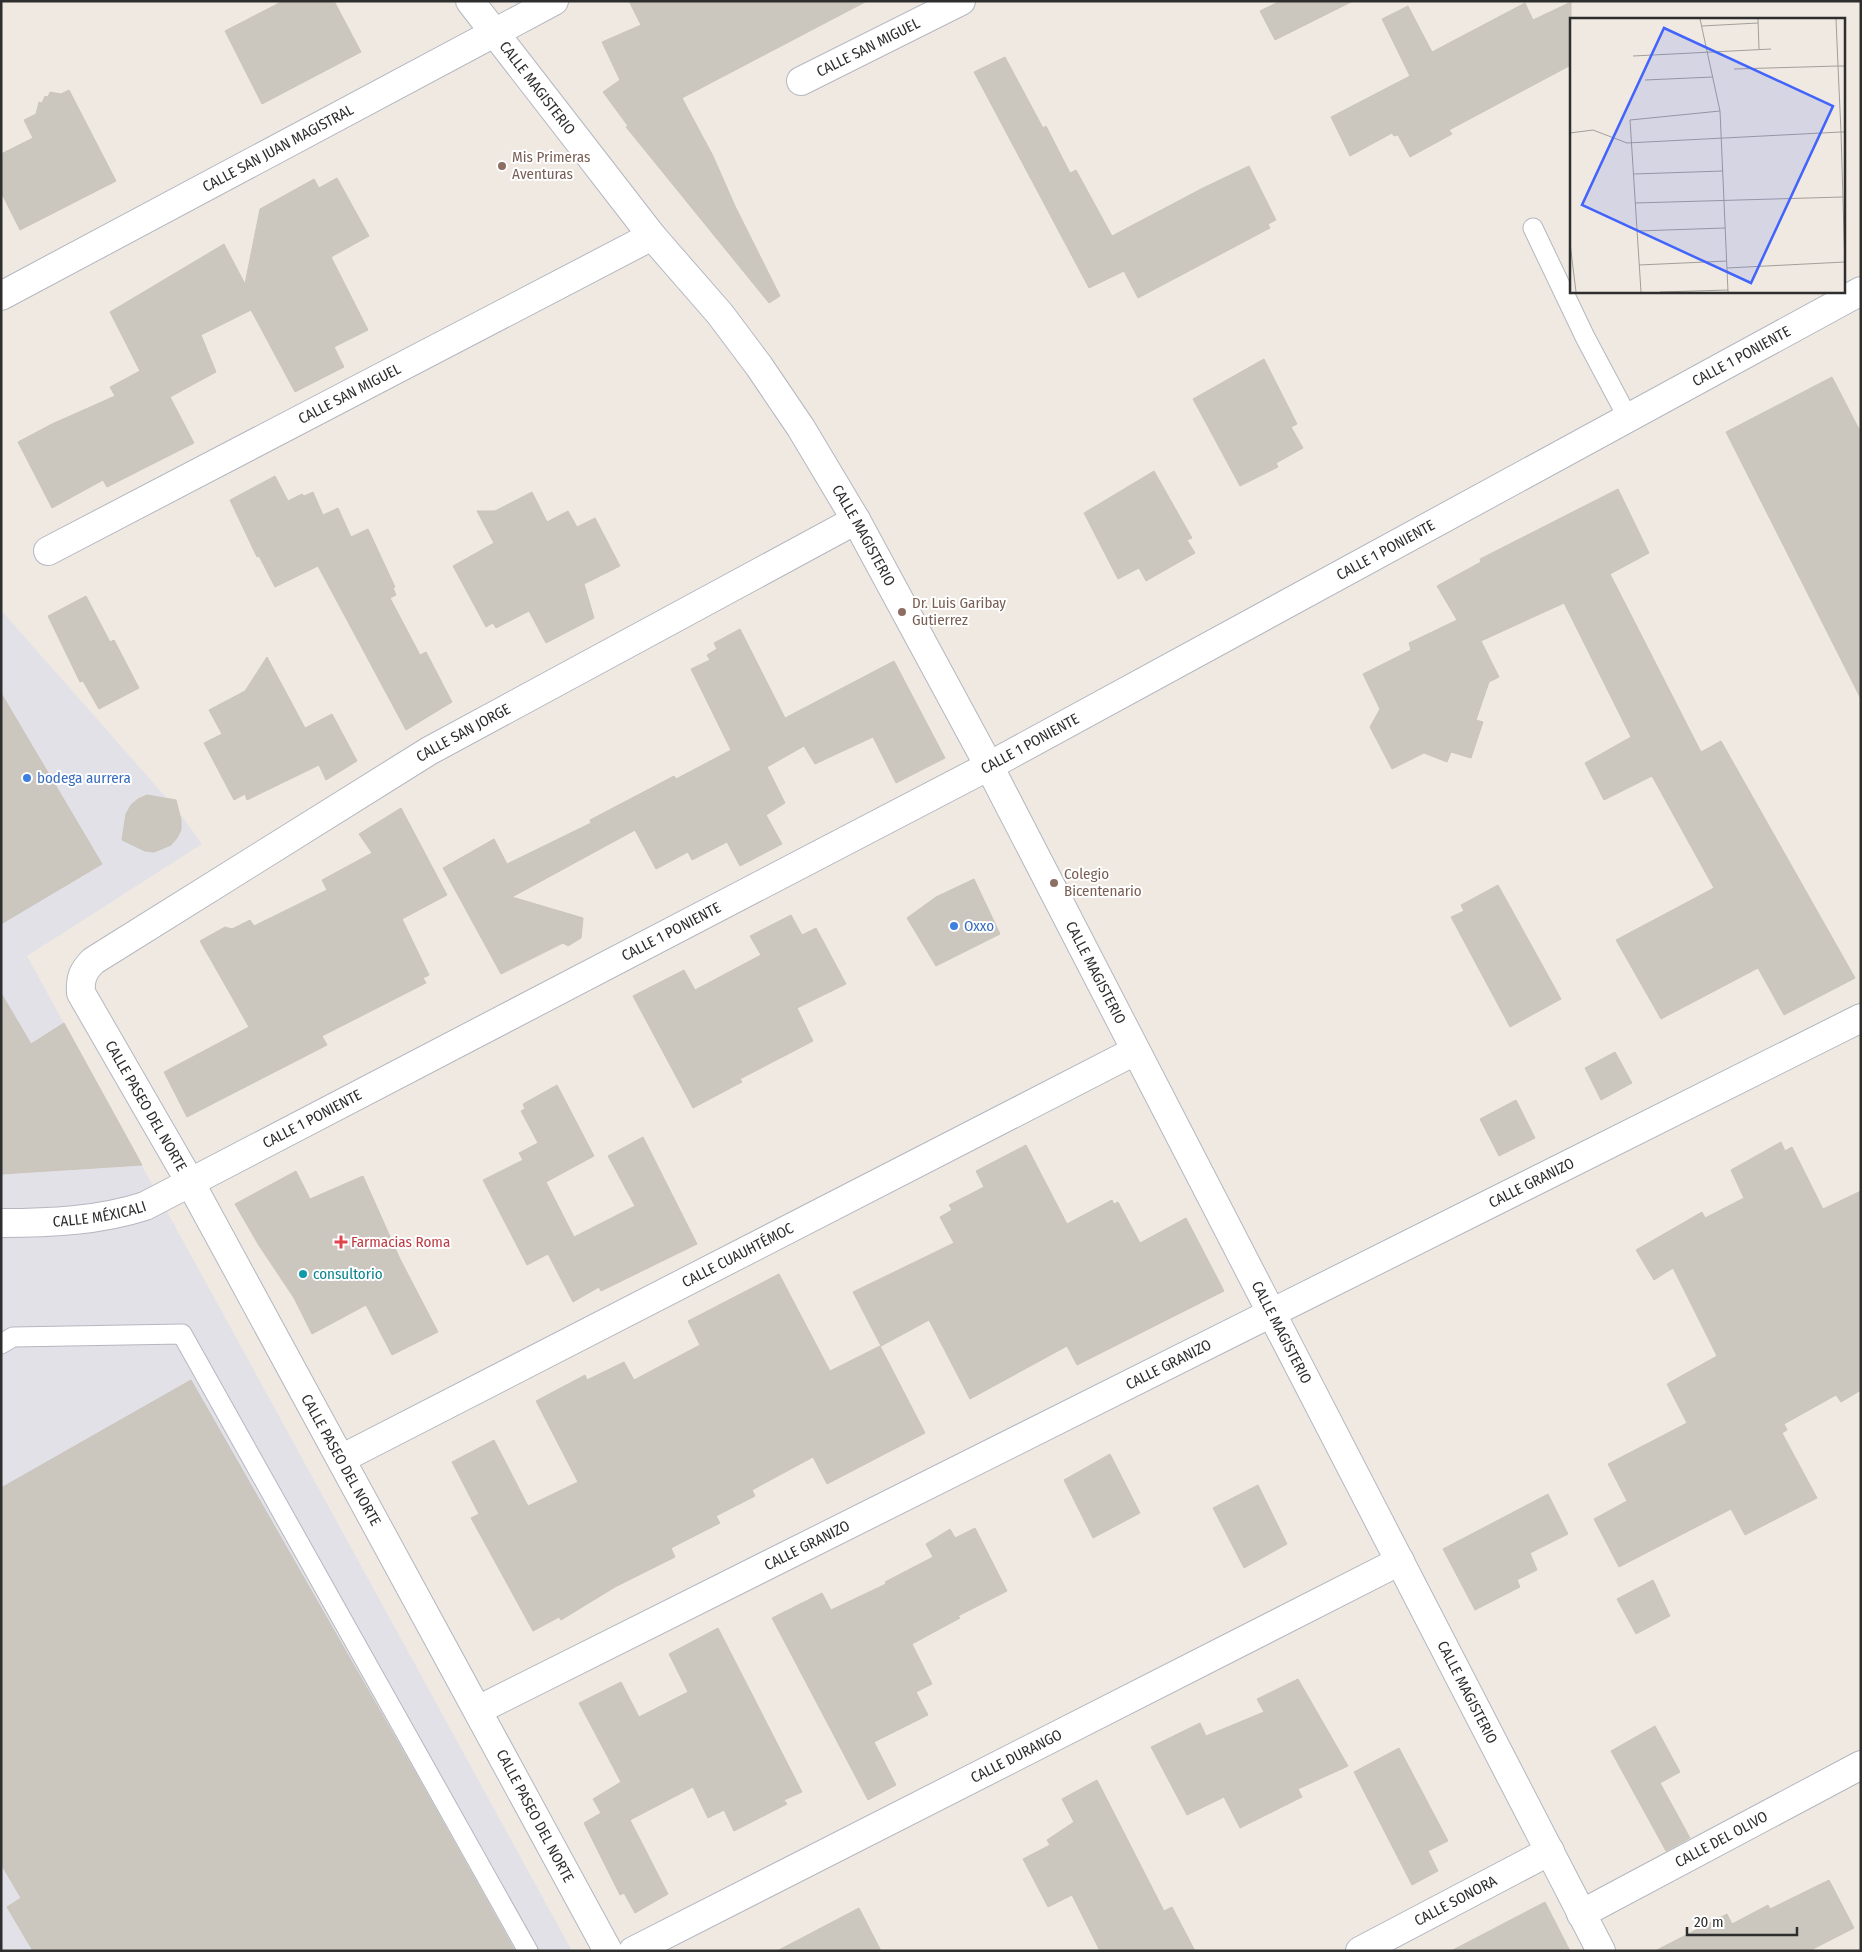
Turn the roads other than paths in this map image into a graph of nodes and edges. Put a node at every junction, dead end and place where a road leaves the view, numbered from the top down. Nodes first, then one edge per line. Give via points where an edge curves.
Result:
1 (470, 1) edge
2 (554, 1) edge
3 (961, 1) edge
4 (494, 32) junction
5 (801, 81) dead end
6 (1533, 228) dead end
7 (652, 236) junction
8 (1861, 291) edge
9 (1, 296) edge
10 (1628, 418) junction
11 (856, 520) junction
12 (48, 551) dead end
13 (988, 766) junction
14 (84, 970) joint
15 (1861, 1018) edge
16 (1135, 1051) junction
17 (190, 1182) junction
18 (1, 1223) edge
19 (1272, 1314) junction
20 (1, 1344) edge
21 (341, 1460) junction
22 (1400, 1561) junction
23 (478, 1710) junction
24 (1861, 1765) edge
25 (1550, 1851) junction
26 (1581, 1914) junction
27 (528, 1951) edge
28 (608, 1951) edge
29 (633, 1951) edge
30 (1360, 1951) edge
31 (1601, 1951) edge

1 - 4 street, CALLE MAGISTERIO
2 - 4 street, CALLE SAN JUAN MAGISTRAL
3 - 5 street, CALLE SAN MIGUEL
4 - 7 street, CALLE MAGISTERIO
4 - 9 street, CALLE SAN JUAN MAGISTRAL
6 - 10 lane
7 - 11 street, CALLE MAGISTERIO via 720,314 759,366
7 - 12 street, CALLE SAN MIGUEL
8 - 10 street, CALLE 1 PONIENTE
10 - 13 street, CALLE 1 PONIENTE
11 - 13 street, CALLE MAGISTERIO
11 - 14 street, CALLE SAN JORGE via 429,752 93,961
13 - 16 street, CALLE MAGISTERIO
13 - 17 street, CALLE 1 PONIENTE
14 - 17 street, CALLE PASEO DEL NORTE via 80,981 81,993
15 - 19 street, CALLE GRANIZO
16 - 19 street, CALLE MAGISTERIO
16 - 21 street, CALLE CUAUHTÉMOC
17 - 18 street, CALLE MÉXICALI via 145,1206 117,1215
17 - 21 street, CALLE PASEO DEL NORTE
19 - 22 street, CALLE MAGISTERIO
19 - 23 street, CALLE GRANIZO
20 - 27 lane via 13,1337 182,1334
21 - 23 street, CALLE PASEO DEL NORTE
22 - 25 street, CALLE MAGISTERIO
22 - 29 street, CALLE DURANGO
23 - 28 street, CALLE PASEO DEL NORTE
24 - 26 street, CALLE DEL OLIVO
25 - 26 street, CALLE MAGISTERIO
25 - 30 street, CALLE SONORA
26 - 31 street, CALLE MAGISTERIO

